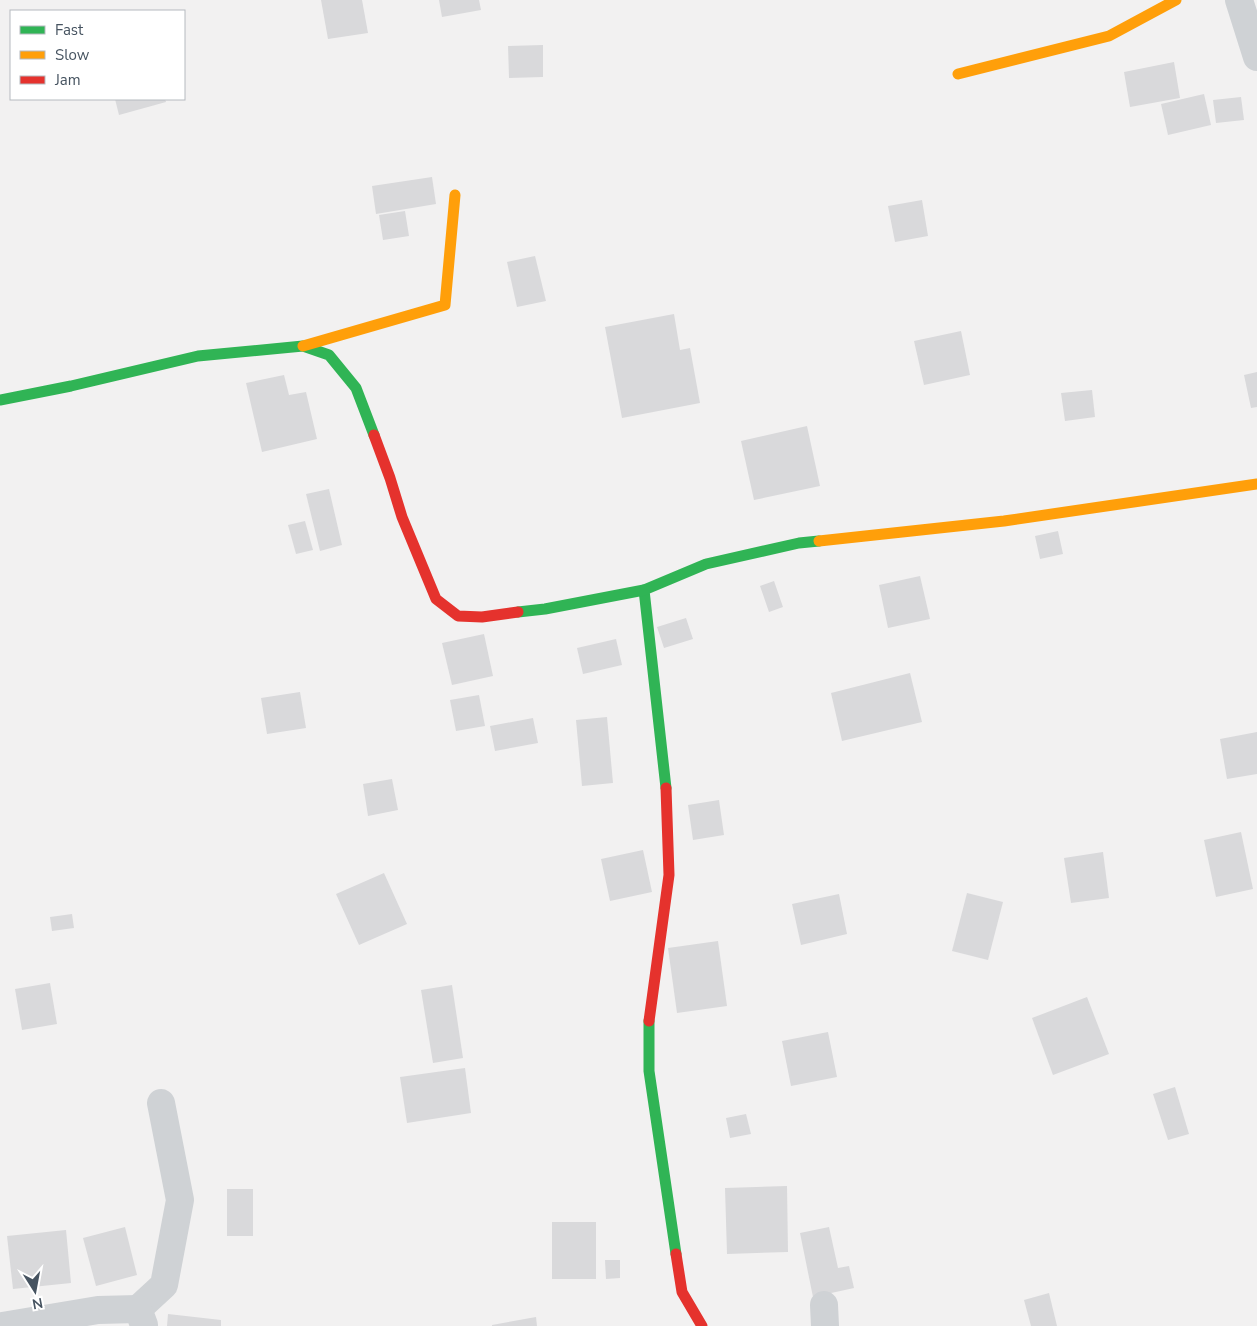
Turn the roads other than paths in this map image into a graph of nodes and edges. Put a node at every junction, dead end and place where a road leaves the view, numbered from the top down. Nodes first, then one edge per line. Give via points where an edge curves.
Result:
1 (1176, 0) edge
2 (1239, 0) edge
3 (1257, 57) edge
4 (958, 74) dead end
5 (455, 195) dead end
6 (303, 346) junction
7 (0, 400) edge
8 (1257, 484) edge
9 (644, 590) junction
10 (161, 1103) dead end
11 (141, 1317) edge
12 (2, 1326) edge
13 (702, 1326) edge

1 - 4 street via 1109,36
2 - 3 street
5 - 6 street via 445,305
6 - 7 street via 198,356
6 - 9 street via 329,355 356,388 402,517 436,599 458,616 482,617 545,609
8 - 9 street via 1004,521 799,543 706,564
9 - 13 street via 665,771 669,874 648,1024 649,1071 682,1292
10 - 11 street via 180,1200 164,1285
11 - 12 street via 98,1310

